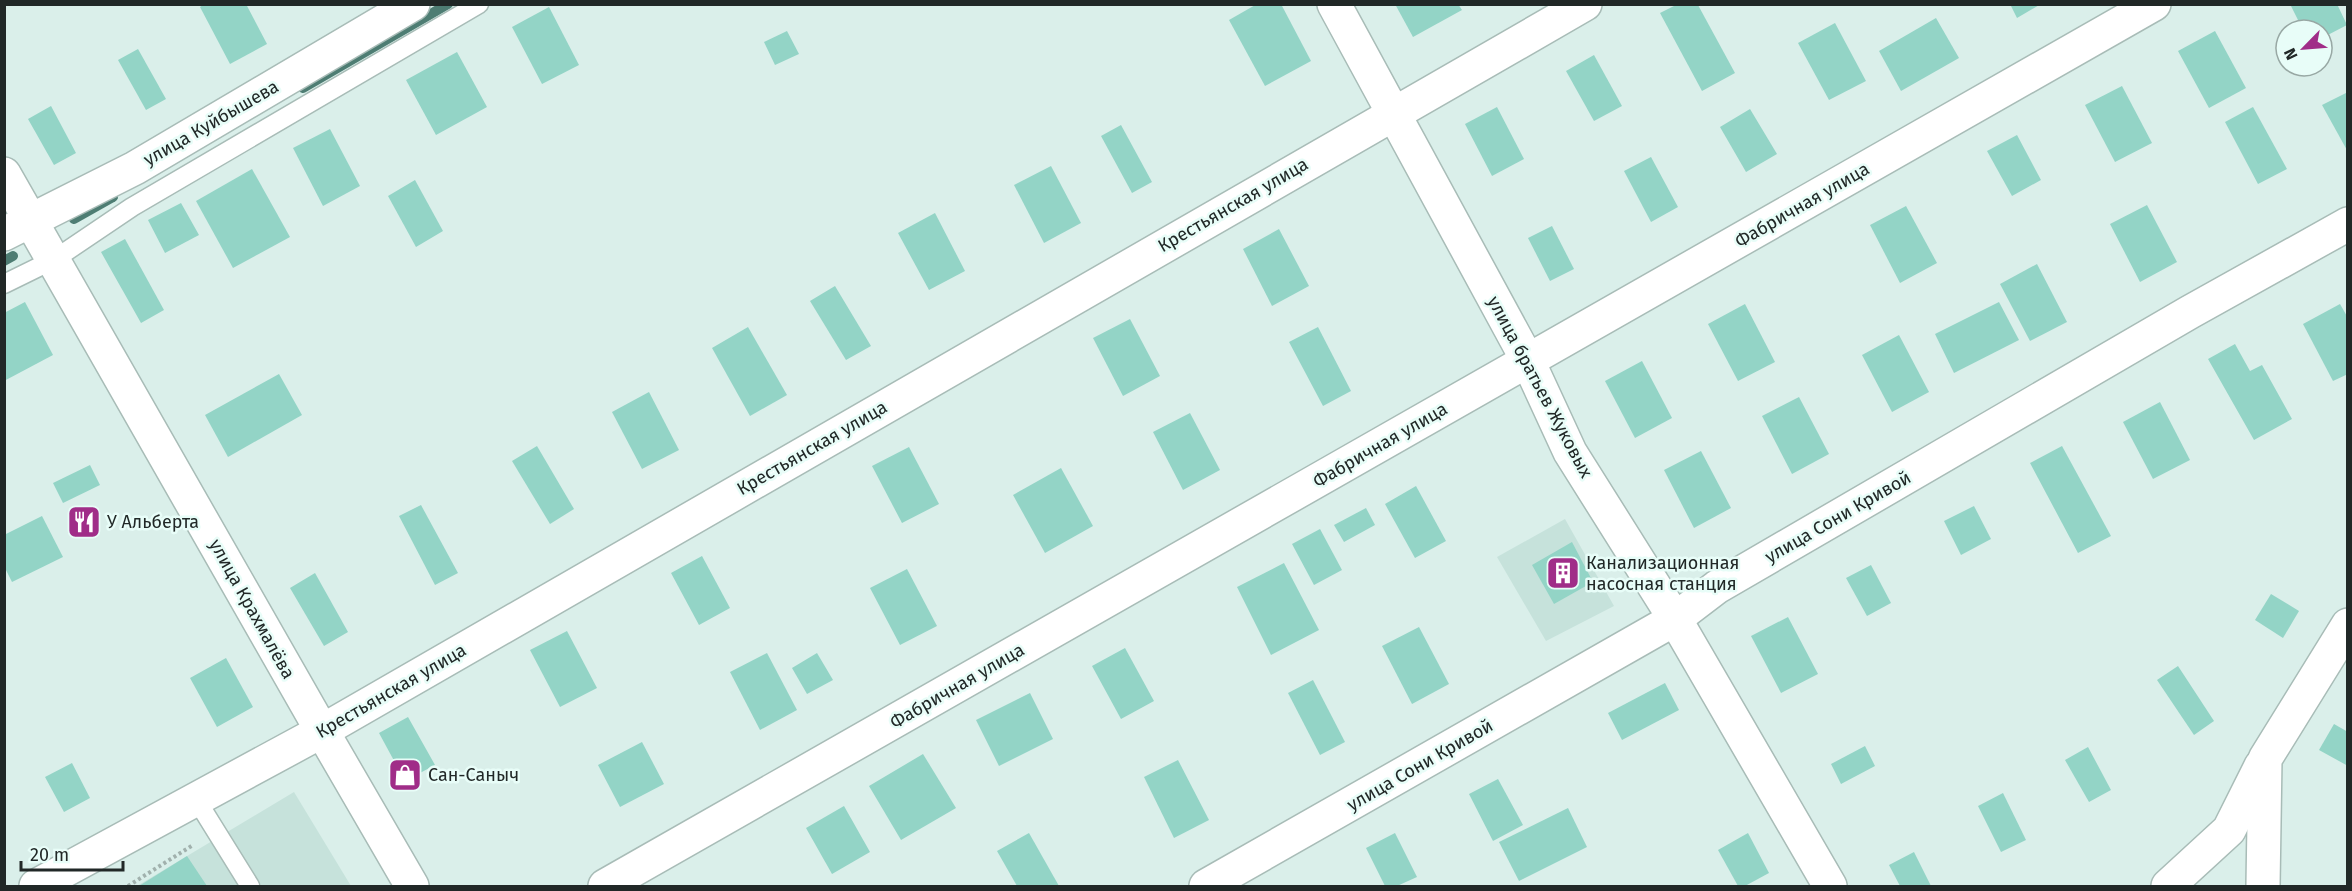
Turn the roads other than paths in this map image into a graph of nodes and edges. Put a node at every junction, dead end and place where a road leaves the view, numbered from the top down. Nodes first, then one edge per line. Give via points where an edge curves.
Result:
1 (413, 4) edge
2 (479, 4) edge
3 (1334, 4) edge
4 (1585, 4) edge
5 (2154, 4) edge
6 (1393, 113) junction
7 (4, 174) edge
8 (2348, 224) edge
9 (18, 227) edge
10 (55, 259) junction
11 (4, 284) edge
12 (1528, 361) junction
13 (1675, 619) junction
14 (2348, 625) edge
15 (322, 731) junction
16 (2265, 759) junction
17 (196, 799) junction
18 (36, 886) edge
19 (250, 886) edge
20 (412, 886) edge
21 (605, 886) edge
22 (1206, 886) edge
23 (1830, 886) edge
24 (2169, 886) edge
25 (2263, 886) edge

1 - 9 street, улица Куйбышева via 135,168
2 - 10 lane via 132,207
3 - 6 street, улица братьев Жуковых
4 - 6 street, Крестьянская улица
5 - 12 street, Фабричная улица
6 - 12 street, улица братьев Жуковых
6 - 15 street, Крестьянская улица
7 - 9 street, улица Крахмалёва
8 - 13 street, улица Сони Кривой via 1728,581
9 - 10 street, улица Крахмалёва
10 - 11 lane
10 - 15 street, улица Крахмалёва
12 - 13 street, улица братьев Жуковых via 1570,452
12 - 21 street, Фабричная улица
13 - 22 street, улица Сони Кривой
13 - 23 street, улица братьев Жуковых
14 - 16 street
15 - 17 street, Крестьянская улица
15 - 20 street, улица Крахмалёва
16 - 24 street via 2229,831
16 - 25 street
17 - 18 street, Крестьянская улица
17 - 19 lane

